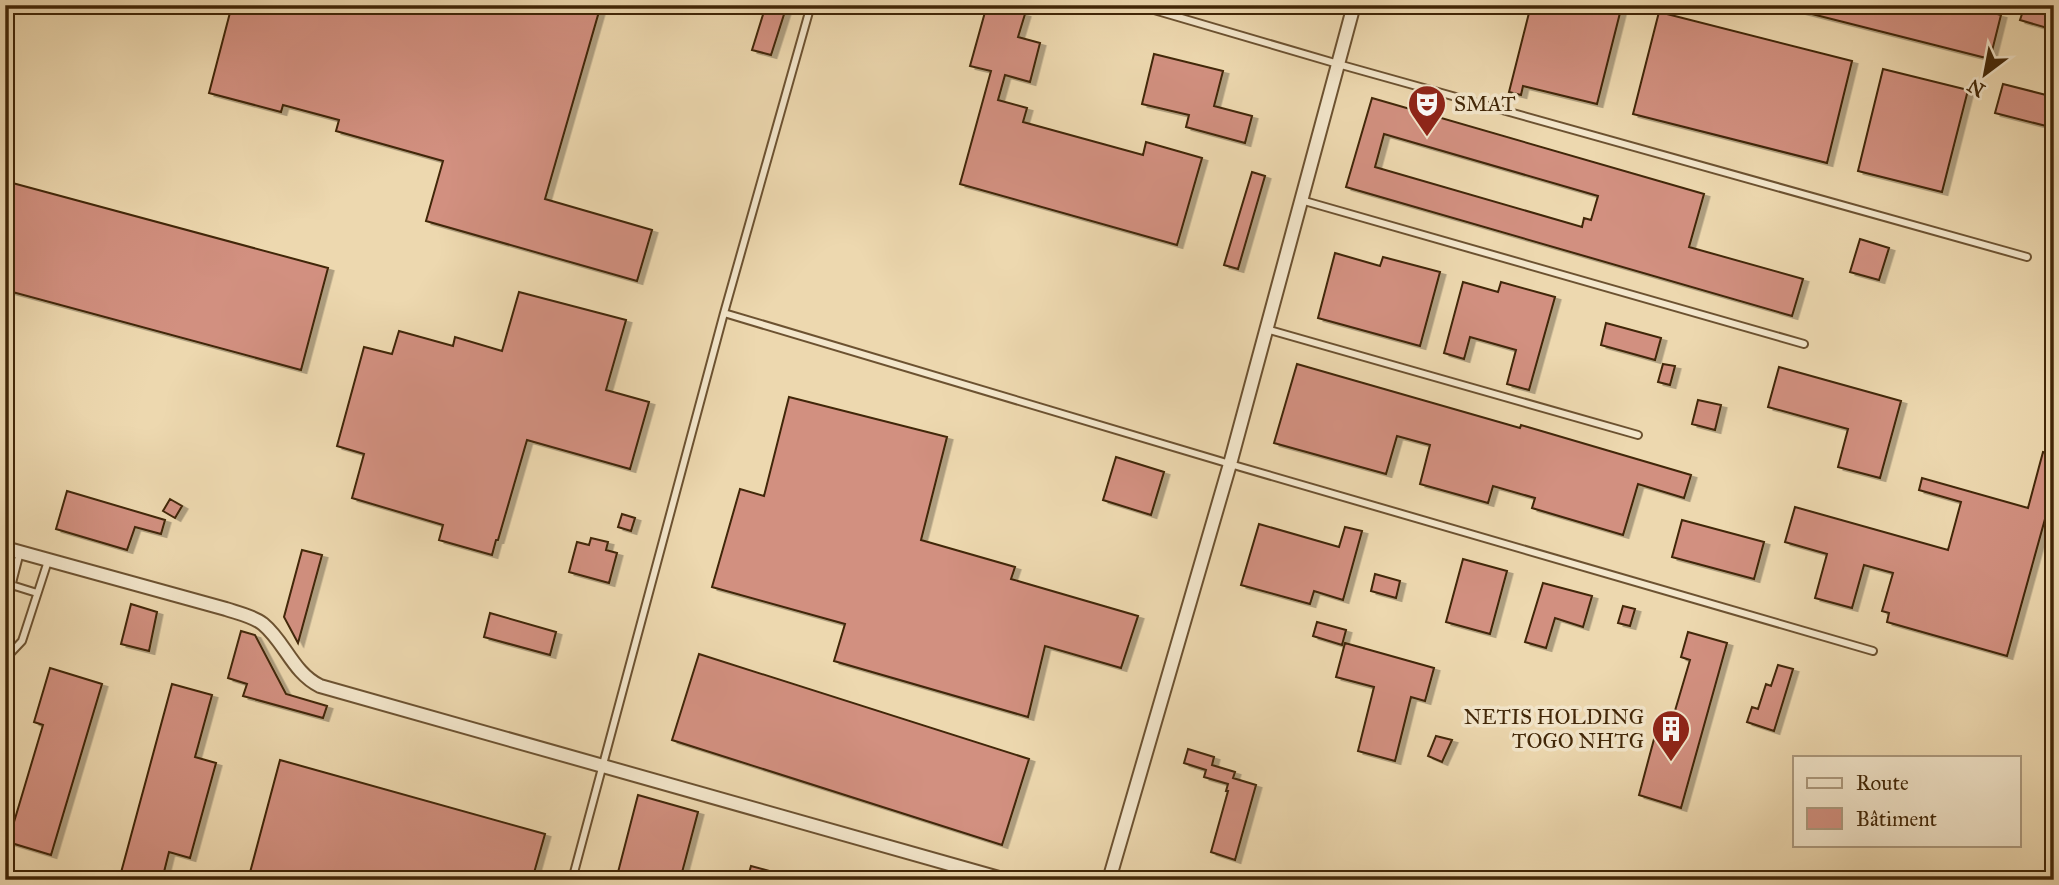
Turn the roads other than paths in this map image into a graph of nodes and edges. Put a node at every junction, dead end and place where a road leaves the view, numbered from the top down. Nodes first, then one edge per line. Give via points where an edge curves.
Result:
1 (811, 5) edge
2 (1137, 5) edge
3 (1354, 5) edge
4 (1338, 64) junction
5 (1301, 200) junction
6 (2027, 257) dead end
7 (724, 313) junction
8 (1266, 329) junction
9 (1804, 344) dead end
10 (1639, 435) dead end
11 (1230, 464) junction
12 (5, 548) edge
13 (20, 552) junction
14 (48, 561) junction
15 (8, 584) edge
16 (37, 593) junction
17 (5, 610) edge
18 (1873, 651) dead end
19 (5, 659) edge
20 (603, 764) junction
21 (572, 880) edge
22 (1006, 880) edge
23 (1110, 880) edge

1 - 7 lane
2 - 4 lane
3 - 4 street
4 - 5 street
4 - 6 lane
5 - 8 street
5 - 9 lane
7 - 11 lane
7 - 20 lane
8 - 10 lane
8 - 11 street
11 - 18 lane
11 - 23 street
12 - 13 street
13 - 14 street
13 - 15 lane
14 - 16 lane
14 - 20 street via 254,619 300,672 320,686
15 - 16 lane
15 - 17 lane
16 - 19 lane via 22,641
20 - 21 lane
20 - 22 street

